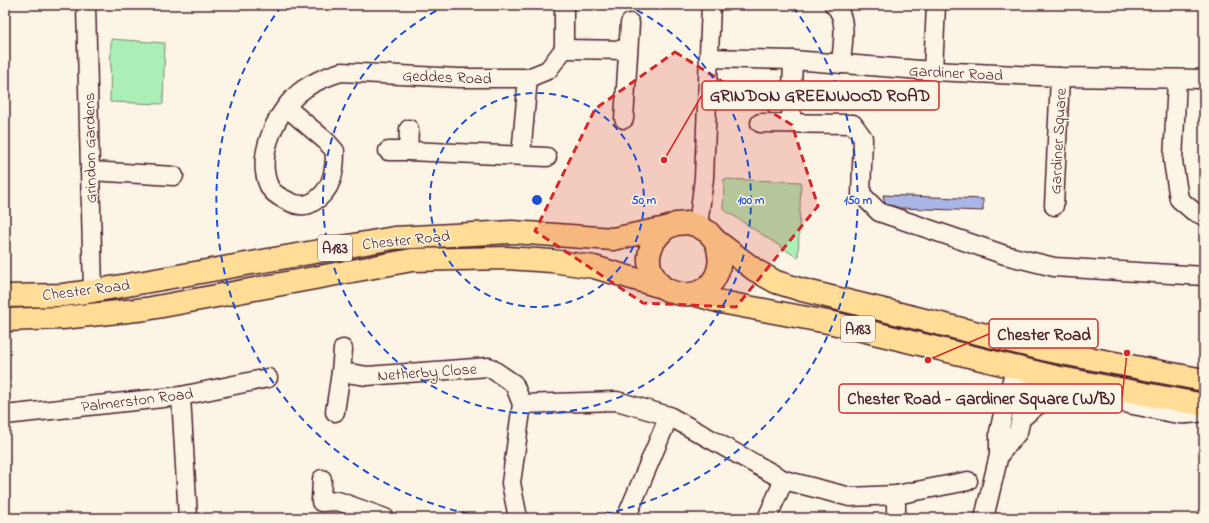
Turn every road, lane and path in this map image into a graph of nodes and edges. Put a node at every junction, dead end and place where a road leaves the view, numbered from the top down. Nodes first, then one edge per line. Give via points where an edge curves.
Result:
1 (86, 5) edge
2 (564, 5) edge
3 (712, 5) edge
4 (834, 5) edge
5 (936, 5) edge
6 (630, 23) dead end
7 (564, 49) junction
8 (628, 50) junction
9 (709, 58) junction
10 (793, 60) junction
11 (841, 64) junction
12 (933, 71) junction
13 (1060, 76) junction
14 (528, 78) junction
15 (1177, 79) junction
16 (1204, 79) edge
17 (286, 107) junction
18 (624, 119) dead end
19 (760, 123) dead end
20 (791, 123) junction
21 (409, 129) dead end
22 (388, 151) dead end
23 (408, 151) junction
24 (521, 155) junction
25 (547, 157) dead end
26 (90, 171) junction
27 (174, 176) dead end
28 (1054, 206) dead end
29 (1204, 216) edge
30 (698, 226) junction
31 (666, 228) junction
32 (715, 240) junction
33 (1204, 276) edge
34 (662, 287) junction
35 (93, 291) junction
36 (693, 294) junction
37 (5, 296) edge
38 (5, 320) edge
39 (1026, 346) junction
40 (343, 349) dead end
41 (1022, 370) junction
42 (341, 372) junction
43 (268, 378) dead end
44 (1204, 380) edge
45 (181, 396) junction
46 (522, 404) junction
47 (1204, 404) edge
48 (335, 412) dead end
49 (1204, 412) edge
50 (5, 415) edge
51 (669, 416) junction
52 (1022, 418) junction
53 (999, 455) junction
54 (322, 479) dead end
55 (784, 480) junction
56 (968, 481) dead end
57 (896, 495) junction
58 (321, 510) edge
59 (188, 518) edge
60 (385, 518) edge
61 (518, 518) edge
62 (626, 518) edge
63 (767, 518) edge
64 (896, 518) edge
65 (984, 518) edge

1 - 26 street, Grindon Gardens
2 - 7 street
3 - 9 street
4 - 11 street via 843,18
5 - 12 street
6 - 8 street
7 - 8 street
7 - 14 street, Geddes Road via 548,70
8 - 18 street
9 - 10 street, Gardiner Road
9 - 30 street via 704,178
10 - 11 street, Gardiner Road
10 - 20 street
11 - 12 street, Gardiner Road
12 - 13 street, Gardiner Road
13 - 15 street, Gardiner Road
13 - 28 street, Gardiner Square
14 - 17 street, Geddes Road via 459,78 341,72 325,77 304,89
14 - 24 street
15 - 16 street, Gardiner Road
15 - 29 street via 1173,161 1179,198 1193,211
17 - 17 street, Geddes Road via 270,136 265,154 265,173 269,187 280,197 292,204 306,206 329,188 335,164 335,151
19 - 20 street
20 - 33 street via 853,124 863,138 861,194 879,212 1005,255 1054,267
21 - 23 street
22 - 23 street
23 - 24 street
24 - 25 street
26 - 27 street
26 - 35 street, Grindon Gardens
30 - 31 main road, Chester Road / A183 via 688,223
30 - 32 main road, A183
31 - 34 main road via 651,246 649,257 653,278
31 - 35 main road, Chester Road / A183 via 613,239 512,232 394,238
32 - 36 main road via 720,250 718,274 705,290
32 - 39 main road, A183 via 755,270 776,282
34 - 36 main road, Chester Road / A183 via 672,293
34 - 38 main road, Chester Road / A183 via 594,267 552,261 507,258 412,260 146,309 62,318
35 - 37 main road, Chester Road / A183 via 63,295
36 - 41 main road, Chester Road / A183 via 720,302 833,323
39 - 41 main road
39 - 44 main road, A183
40 - 42 street
41 - 47 main road, Chester Road / A183
41 - 52 street via 1029,383
41 - 53 street via 1012,380 999,432
42 - 46 street, Netherby Close via 367,376 489,367 514,384
42 - 48 street
43 - 45 street, Palmerston Road
45 - 50 street, Palmerston Road
45 - 59 street
46 - 51 street via 617,401
46 - 61 street, Netherby Close via 511,483
49 - 52 street via 1181,414 1096,398 1066,396 1049,399
51 - 55 street
51 - 62 street
52 - 53 street via 1018,432
53 - 65 street
54 - 58 street
55 - 57 street via 850,497
55 - 63 street
56 - 57 street
57 - 64 street
58 - 60 street via 338,501

